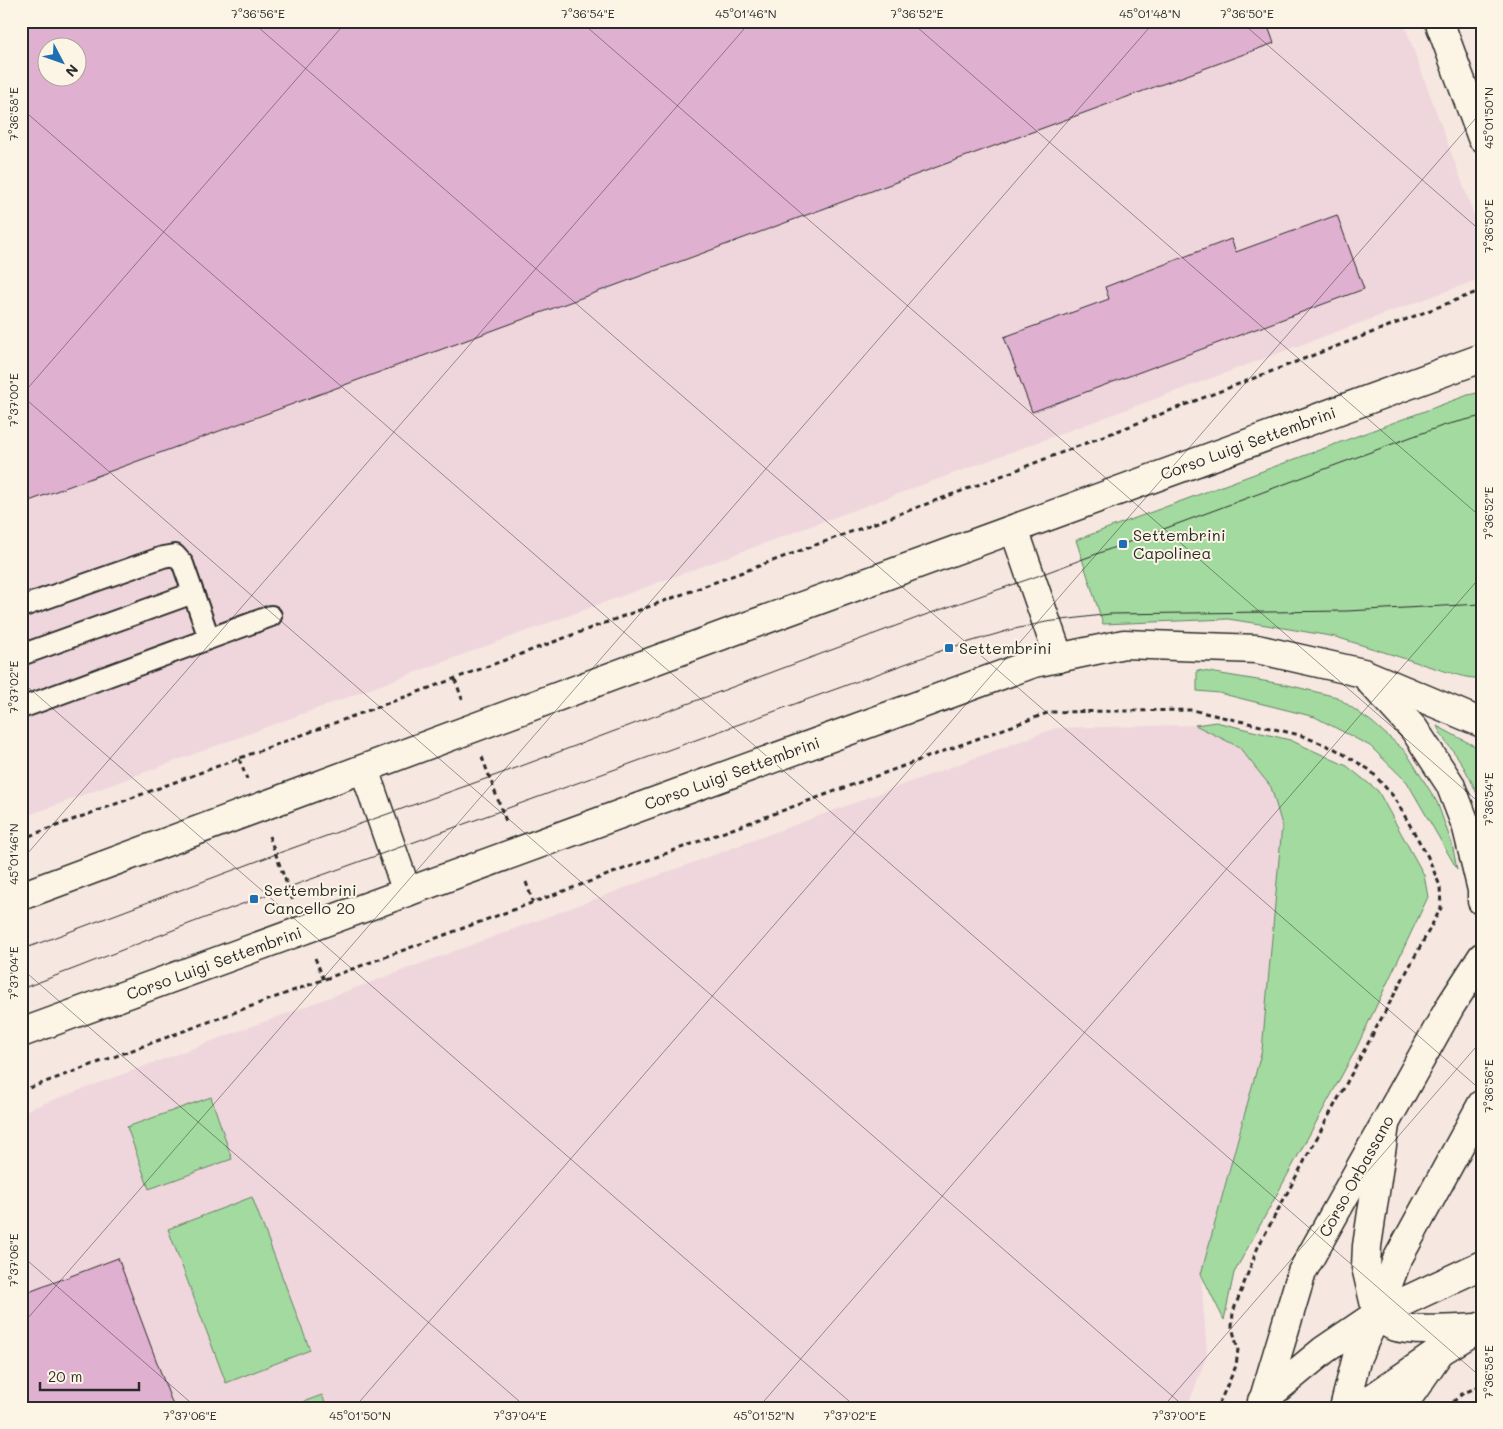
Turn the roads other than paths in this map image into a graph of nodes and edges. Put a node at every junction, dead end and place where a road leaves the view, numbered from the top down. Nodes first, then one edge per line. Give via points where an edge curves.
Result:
1 (1439, 21) edge
2 (1482, 138) edge
3 (1482, 358) edge
4 (1014, 529) junction
5 (193, 593) junction
6 (21, 608) edge
7 (271, 616) dead end
8 (209, 638) junction
9 (21, 656) edge
10 (1059, 658) junction
11 (1363, 673) junction
12 (1482, 702) edge
13 (21, 708) edge
14 (1446, 708) junction
15 (1482, 723) edge
16 (364, 769) junction
17 (407, 892) junction
18 (21, 896) edge
19 (1482, 901) edge
20 (1482, 957) edge
21 (21, 1034) edge
22 (1482, 1104) edge
23 (1385, 1125) junction
24 (1482, 1265) edge
25 (1377, 1314) junction
26 (1479, 1327) edge
27 (1440, 1352) junction
28 (1261, 1404) edge
29 (1344, 1408) edge
30 (1358, 1408) edge
31 (1401, 1408) edge

1 - 2 main road
3 - 4 main road, Corso Luigi Settembrini
4 - 10 main road
4 - 16 main road, Corso Luigi Settembrini
5 - 6 lane via 183,564 175,555
5 - 8 lane
5 - 9 lane
7 - 8 lane
8 - 13 lane
10 - 11 main road, Corso Luigi Settembrini via 1124,644 1257,649
10 - 17 main road, Corso Luigi Settembrini via 1034,663
11 - 14 main road, Corso Luigi Settembrini
11 - 19 main road via 1414,729 1450,784 1467,828
12 - 14 main road
14 - 15 main road, Corso Luigi Settembrini
16 - 17 main road
16 - 18 main road, Corso Luigi Settembrini
17 - 21 main road, Corso Luigi Settembrini
20 - 23 main road, Corso Orbassano via 1451,1005
22 - 25 main road via 1396,1260
23 - 25 main road via 1366,1268
23 - 28 main road, Corso Orbassano via 1302,1272
24 - 25 main road
25 - 26 main road via 1394,1326 1428,1330
25 - 28 main road via 1324,1350
25 - 29 main road via 1357,1357
26 - 27 main road
27 - 30 main road
27 - 31 main road

